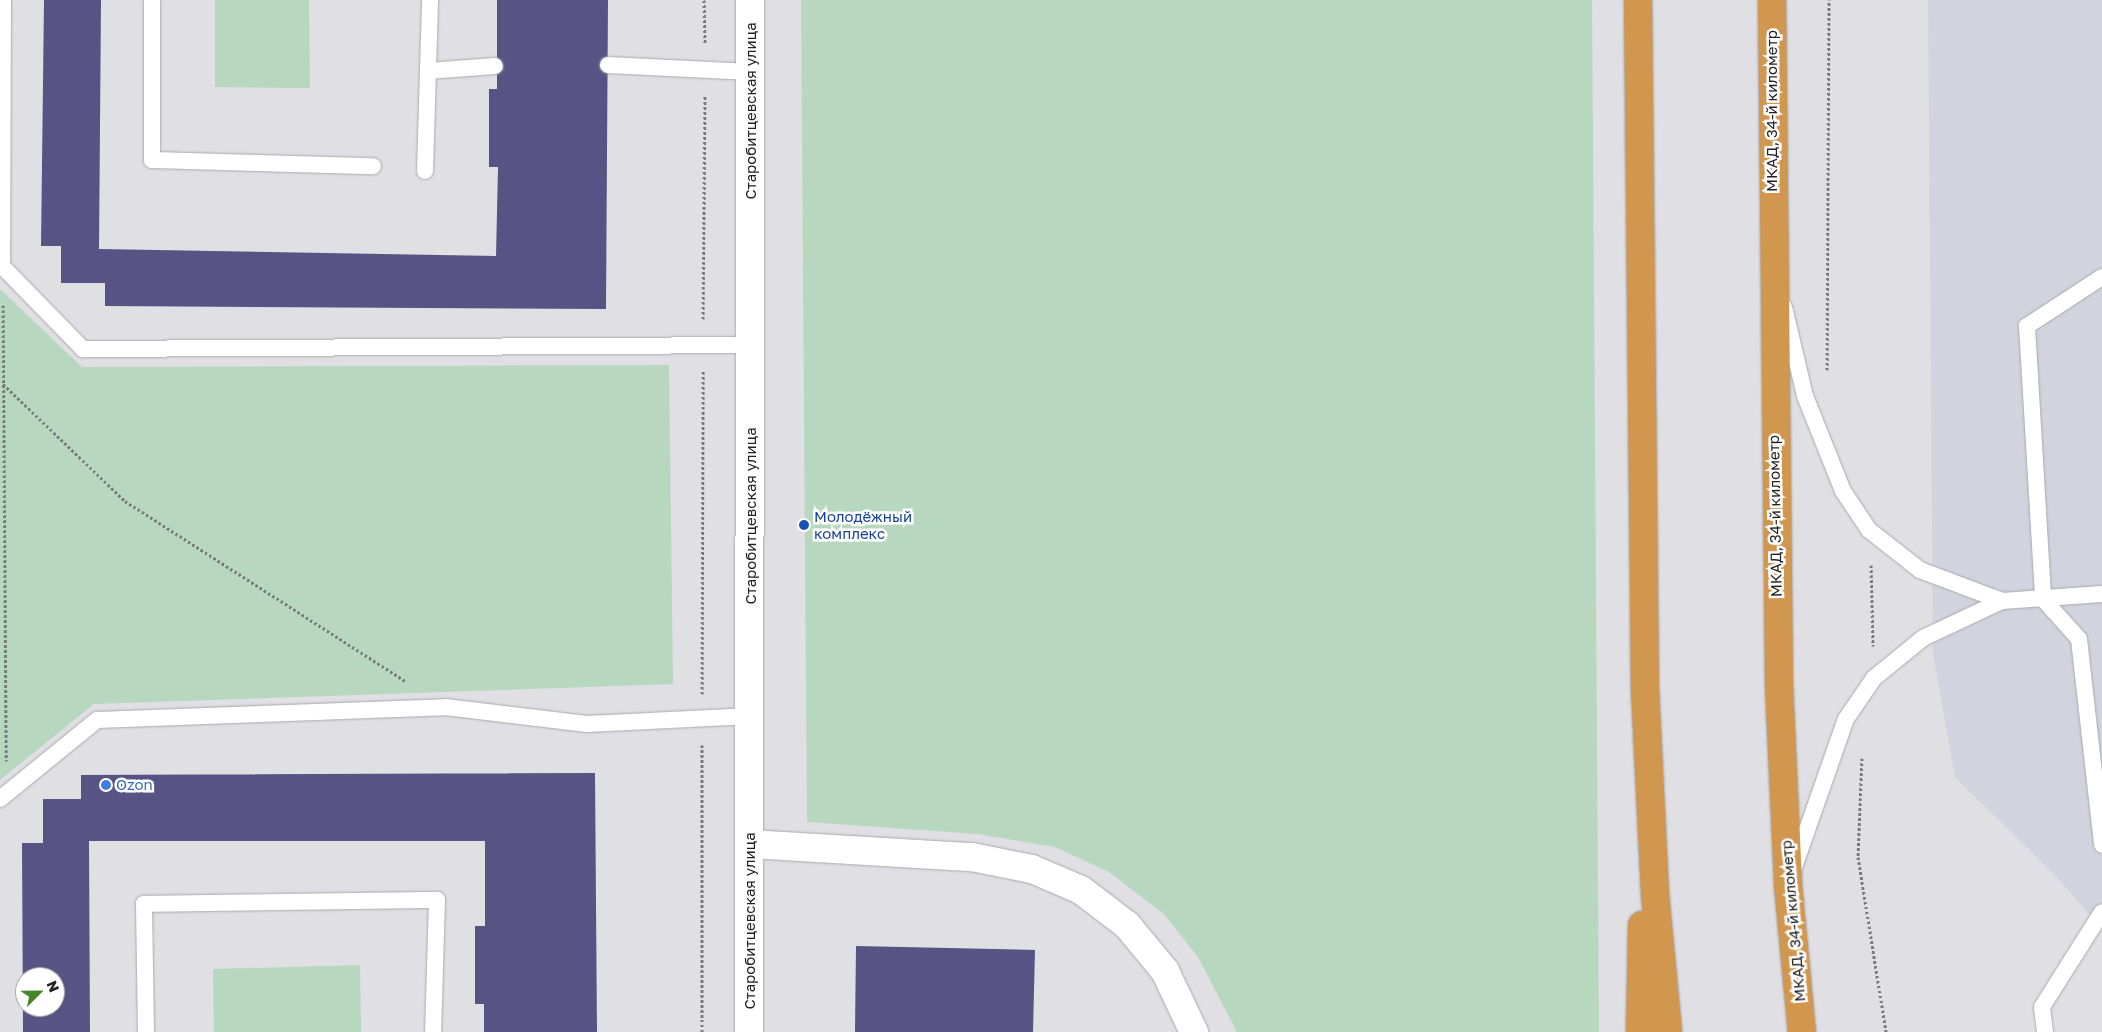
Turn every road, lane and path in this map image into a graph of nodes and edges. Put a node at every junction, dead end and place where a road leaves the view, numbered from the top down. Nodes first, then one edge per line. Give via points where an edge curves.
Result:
1 (3, 0) edge
2 (152, 0) edge
3 (430, 0) edge
4 (704, 0) edge
5 (750, 0) edge
6 (1638, 0) edge
7 (1772, 0) edge
8 (608, 65) dead end
9 (495, 66) dead end
10 (428, 71) junction
11 (705, 72) junction
12 (751, 72) junction
13 (373, 166) dead end
14 (424, 171) dead end
15 (1772, 258) junction
16 (2, 266) junction
17 (2102, 277) edge
18 (751, 345) junction
19 (703, 346) junction
20 (3, 384) junction
21 (2102, 594) edge
22 (2043, 599) junction
23 (2002, 600) junction
24 (1645, 689) junction
25 (445, 707) junction
26 (751, 716) junction
27 (702, 718) junction
28 (3, 796) edge
29 (750, 844) junction
30 (2102, 845) edge
31 (1788, 885) junction
32 (2102, 912) edge
33 (146, 1032) edge
34 (433, 1032) edge
35 (702, 1032) edge
36 (749, 1032) edge
37 (1194, 1032) edge
38 (1640, 1032) edge
39 (1668, 1032) edge
40 (1802, 1032) edge
41 (2045, 1032) edge

1 - 16 lane
2 - 13 lane via 152,160
3 - 10 lane
4 - 11 path
5 - 12 street, Старобитцевская улица
6 - 24 highway
7 - 15 highway, МКАД, 34-й километр
8 - 11 lane
9 - 10 lane
10 - 14 lane
11 - 12 lane
11 - 19 path
12 - 18 street, Старобитцевская улица
15 - 23 lane via 1805,396 1853,507 1869,530 1920,570
15 - 31 highway, МКАД, 34-й километр via 1773,468
16 - 19 lane via 83,349
16 - 20 path
17 - 22 lane via 2027,326
18 - 19 lane
18 - 26 street, Старобитцевская улица
19 - 27 path
20 - 25 path via 125,501
20 - 28 path
21 - 22 lane
22 - 23 lane
22 - 30 lane via 2079,638
23 - 31 lane via 1923,638 1874,678 1846,719
24 - 38 highway
24 - 39 highway via 1655,894
25 - 27 lane via 587,724
25 - 28 lane via 98,720
26 - 27 lane
26 - 29 street, Старобитцевская улица
27 - 35 path
29 - 36 street, Старобитцевская улица
29 - 37 street via 972,857 1032,869 1081,890 1127,925 1165,971
31 - 40 highway, МКАД, 34-й километр
32 - 41 lane via 2042,1007
33 - 34 lane via 144,904 437,900

